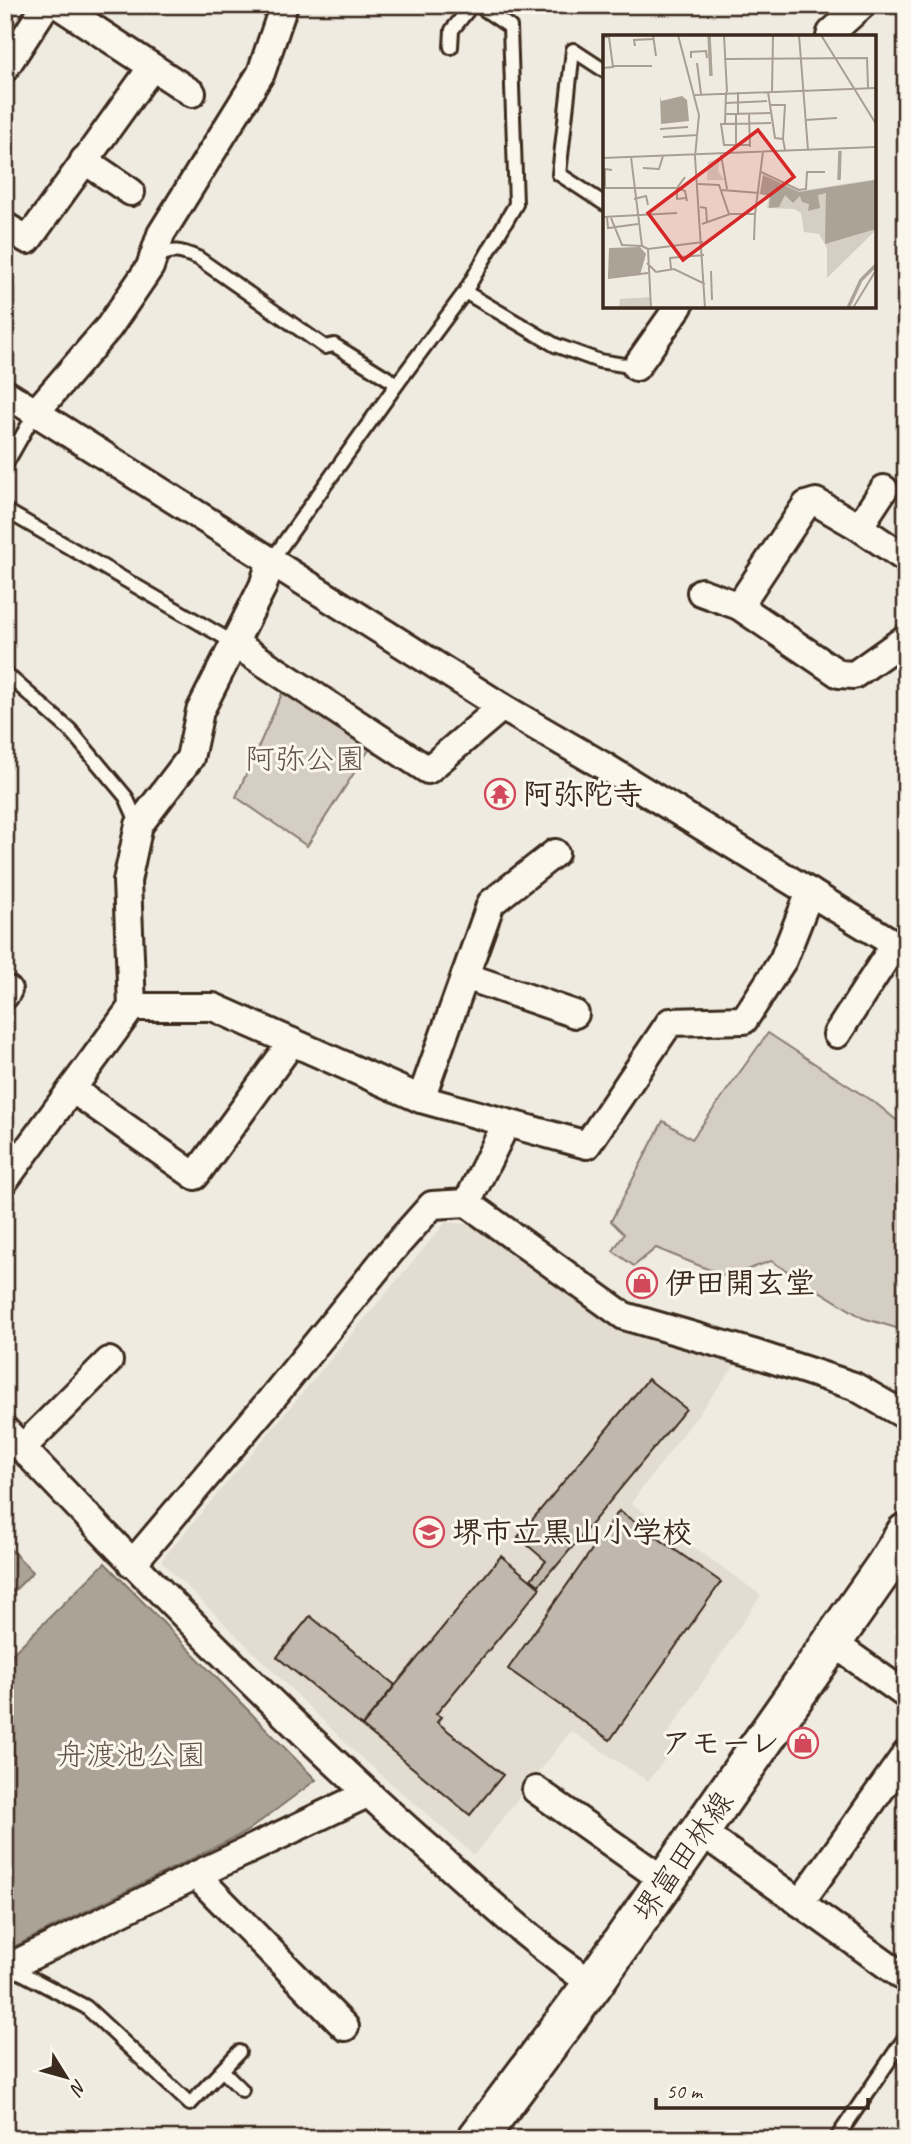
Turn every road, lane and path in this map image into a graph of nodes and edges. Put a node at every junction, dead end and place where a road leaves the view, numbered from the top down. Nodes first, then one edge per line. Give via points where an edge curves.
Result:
1 (46, 5) edge
2 (58, 5) edge
3 (284, 5) edge
4 (472, 5) edge
5 (478, 5) edge
6 (862, 5) edge
7 (830, 35) edge
8 (451, 47) dead end
9 (152, 67) junction
10 (5, 68) edge
11 (603, 70) edge
12 (192, 93) dead end
13 (84, 160) junction
14 (131, 192) dead end
15 (603, 203) edge
16 (5, 226) edge
17 (153, 259) junction
18 (465, 292) junction
19 (678, 308) edge
20 (636, 367) joint
21 (397, 384) junction
22 (5, 393) edge
23 (35, 412) junction
24 (5, 466) edge
25 (884, 489) dead end
26 (5, 510) edge
27 (859, 527) junction
28 (906, 559) edge
29 (271, 561) junction
30 (701, 592) dead end
31 (739, 606) junction
32 (906, 638) edge
33 (234, 643) junction
34 (5, 673) edge
35 (502, 707) junction
36 (139, 825) junction
37 (555, 853) dead end
38 (810, 892) junction
39 (900, 948) edge
40 (465, 976) junction
41 (132, 1007) junction
42 (575, 1014) dead end
43 (837, 1034) dead end
44 (292, 1042) junction
45 (72, 1089) junction
46 (421, 1100) junction
47 (506, 1124) junction
48 (5, 1180) edge
49 (467, 1203) junction
50 (109, 1361) dead end
51 (906, 1416) edge
52 (14, 1439) edge
53 (906, 1533) edge
54 (132, 1564) junction
55 (832, 1643) junction
56 (906, 1695) edge
57 (906, 1754) edge
58 (536, 1790) dead end
59 (367, 1794) junction
60 (701, 1831) junction
61 (196, 1875) junction
62 (665, 1881) junction
63 (800, 1903) junction
64 (8, 1968) edge
65 (906, 1979) edge
66 (593, 1984) junction
67 (345, 2027) dead end
68 (906, 2036) edge
69 (239, 2052) dead end
70 (222, 2070) junction
71 (242, 2090) dead end
72 (477, 2139) edge
73 (836, 2139) edge

1 - 10 street
2 - 9 street
3 - 17 street via 261,73 161,234
4 - 8 lane via 452,30
5 - 18 lane via 510,27 516,204
6 - 7 street
9 - 12 street
9 - 13 street
11 - 15 lane via 573,50 559,174
13 - 14 street
13 - 16 street via 28,240
17 - 21 lane via 167,251 183,251 198,258 325,347 334,345
17 - 23 street via 108,327
18 - 20 lane via 555,345 598,361
18 - 21 lane
19 - 20 street
21 - 29 lane
22 - 23 street
23 - 24 lane
23 - 29 street
25 - 27 street
26 - 33 lane
27 - 28 street
27 - 31 street via 816,502 806,505
29 - 33 street
29 - 35 street
30 - 31 street
31 - 32 street via 838,674 854,675
33 - 35 street via 428,770
33 - 36 street via 200,712 190,758
34 - 36 lane via 71,730 126,797
35 - 38 street
36 - 41 street via 127,881
37 - 40 street via 491,903
38 - 39 street
38 - 47 street via 783,960 744,1020 670,1022 587,1145
39 - 43 street
40 - 42 street
40 - 46 street
41 - 44 street via 213,1007
41 - 45 street
44 - 45 street via 195,1176
44 - 46 street
45 - 48 street
46 - 47 street
47 - 49 street
49 - 51 street via 624,1316 854,1387
49 - 54 street via 432,1205
50 - 52 street
52 - 54 street
53 - 55 main road, 堺富田林線
54 - 59 street
55 - 56 street
55 - 60 main road, 堺富田林線
57 - 63 street
58 - 62 street via 574,1830
59 - 61 street
59 - 66 street via 555,1959
60 - 62 main road, 堺富田林線
60 - 63 street
61 - 64 street
61 - 67 street
62 - 66 main road, 堺富田林線
63 - 65 street
64 - 70 lane via 86,2007 190,2104
66 - 72 main road, 堺富田林線
68 - 73 lane
69 - 70 lane
70 - 71 lane

